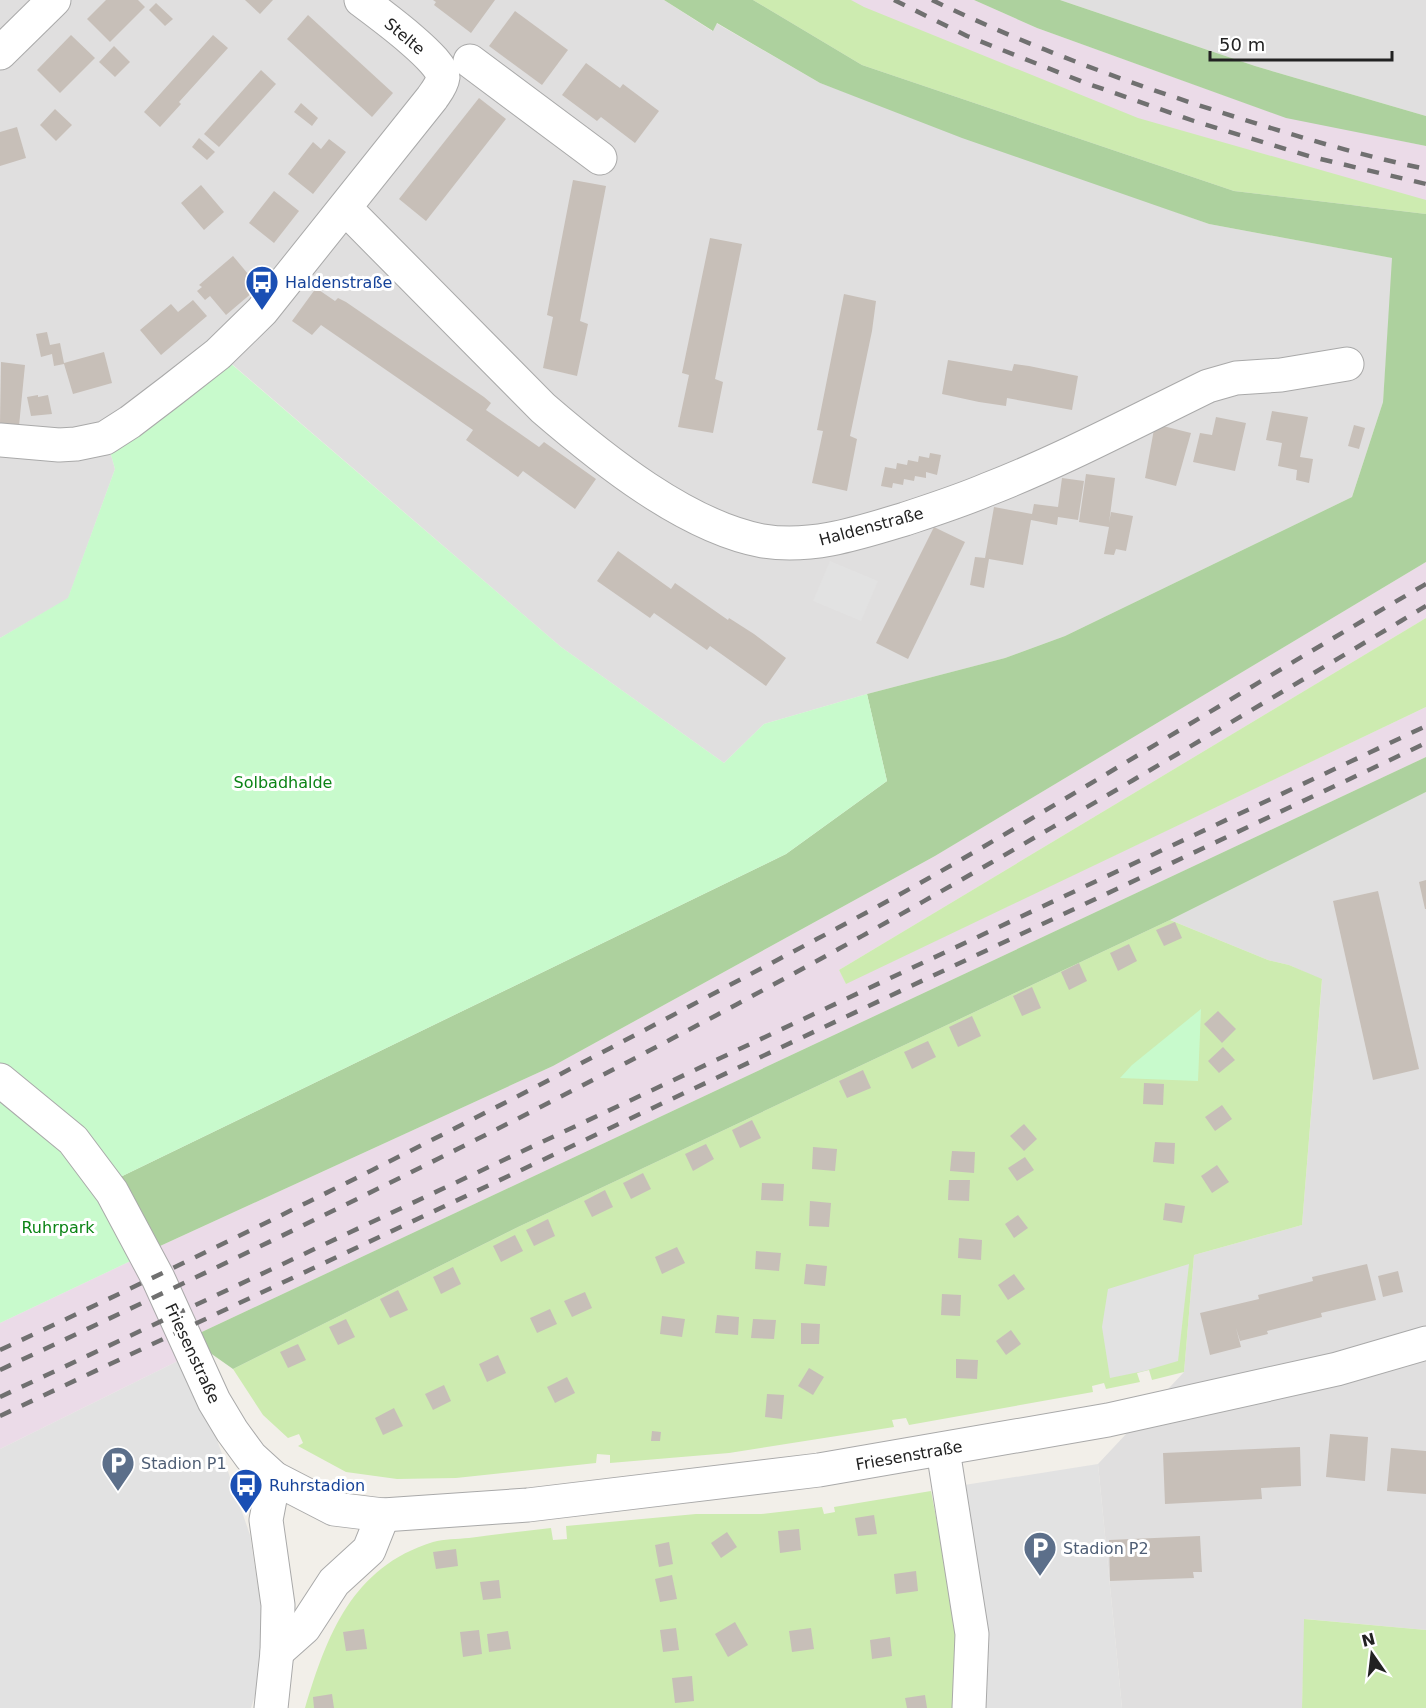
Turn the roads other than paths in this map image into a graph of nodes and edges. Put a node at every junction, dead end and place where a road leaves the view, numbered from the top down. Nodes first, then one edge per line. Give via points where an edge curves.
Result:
1 (54, 0) edge
2 (361, 0) edge
3 (0, 53) edge
4 (456, 68) junction
5 (600, 158) dead end
6 (345, 208) junction
7 (1347, 364) dead end
8 (0, 440) edge
9 (0, 1080) edge
10 (1426, 1343) edge
11 (943, 1449) junction
12 (274, 1478) junction
13 (383, 1515) junction
14 (277, 1652) junction
15 (271, 1708) edge
16 (969, 1708) edge

1 - 3 street
2 - 4 street, Stelte via 437,64
4 - 5 street, Stelte
4 - 6 street
6 - 7 street, Haldenstraße via 570,431 688,513 762,541 824,541 878,527 986,490 1222,381
6 - 8 street via 262,311 218,354 125,426 105,438 76,444
9 - 12 street, Friesenstraße via 78,1146 112,1192 158,1278 214,1401 251,1457
10 - 11 street, Friesenstraße via 1337,1369 1108,1420
11 - 13 street, Friesenstraße via 819,1470 591,1498
11 - 16 street via 972,1634
12 - 13 street, Friesenstraße via 334,1509
12 - 14 street via 266,1520 278,1605
13 - 14 street via 369,1550 334,1582 304,1628
14 - 15 street

